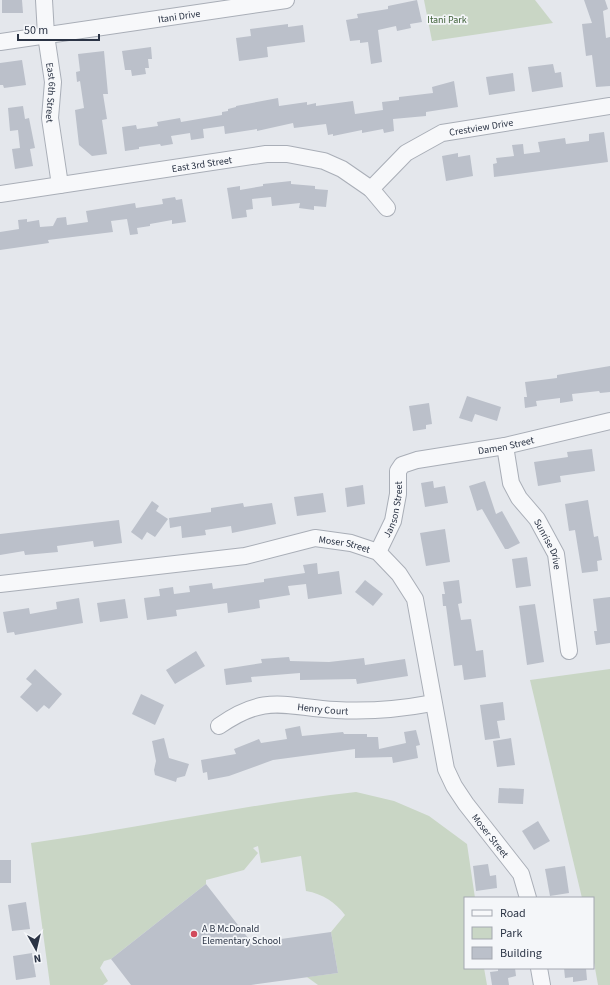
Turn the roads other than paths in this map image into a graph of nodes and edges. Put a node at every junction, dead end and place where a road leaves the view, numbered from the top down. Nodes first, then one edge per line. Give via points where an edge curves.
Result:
1 (44, 0) edge
2 (286, 0) edge
3 (46, 35) junction
4 (0, 42) edge
5 (610, 106) edge
6 (60, 185) junction
7 (371, 188) junction
8 (0, 194) edge
9 (387, 208) dead end
10 (610, 421) edge
11 (505, 446) junction
12 (402, 465) joint
13 (378, 552) junction
14 (0, 584) edge
15 (569, 651) dead end
16 (433, 703) junction
17 (218, 726) dead end
18 (528, 897) edge
19 (539, 969) edge
20 (542, 985) edge

1 - 3 street, East 6th Street
2 - 3 street, Itani Drive
3 - 4 street, Itani Drive
3 - 6 street, East 6th Street via 53,82 50,118
5 - 7 street, Crestview Drive via 442,133 406,153
6 - 7 street, East 3rd Street via 266,154 287,154 324,161 342,169
6 - 8 street, East 3rd Street
7 - 9 street, East 3rd Street
10 - 11 street, Damen Street
11 - 12 street, Damen Street via 417,460
11 - 15 street, Sunrise Drive via 511,483 537,519 556,554
12 - 13 street, Janson Street via 398,471 398,494 393,521
13 - 14 street, Moser Street via 351,543 315,538 245,556
13 - 16 street, Moser Street via 399,574 415,599
16 - 17 street, Henry Court via 402,709 363,710 335,710 279,703 254,707 234,715
16 - 18 street, Moser Street via 446,769 454,786 521,874
19 - 20 street

